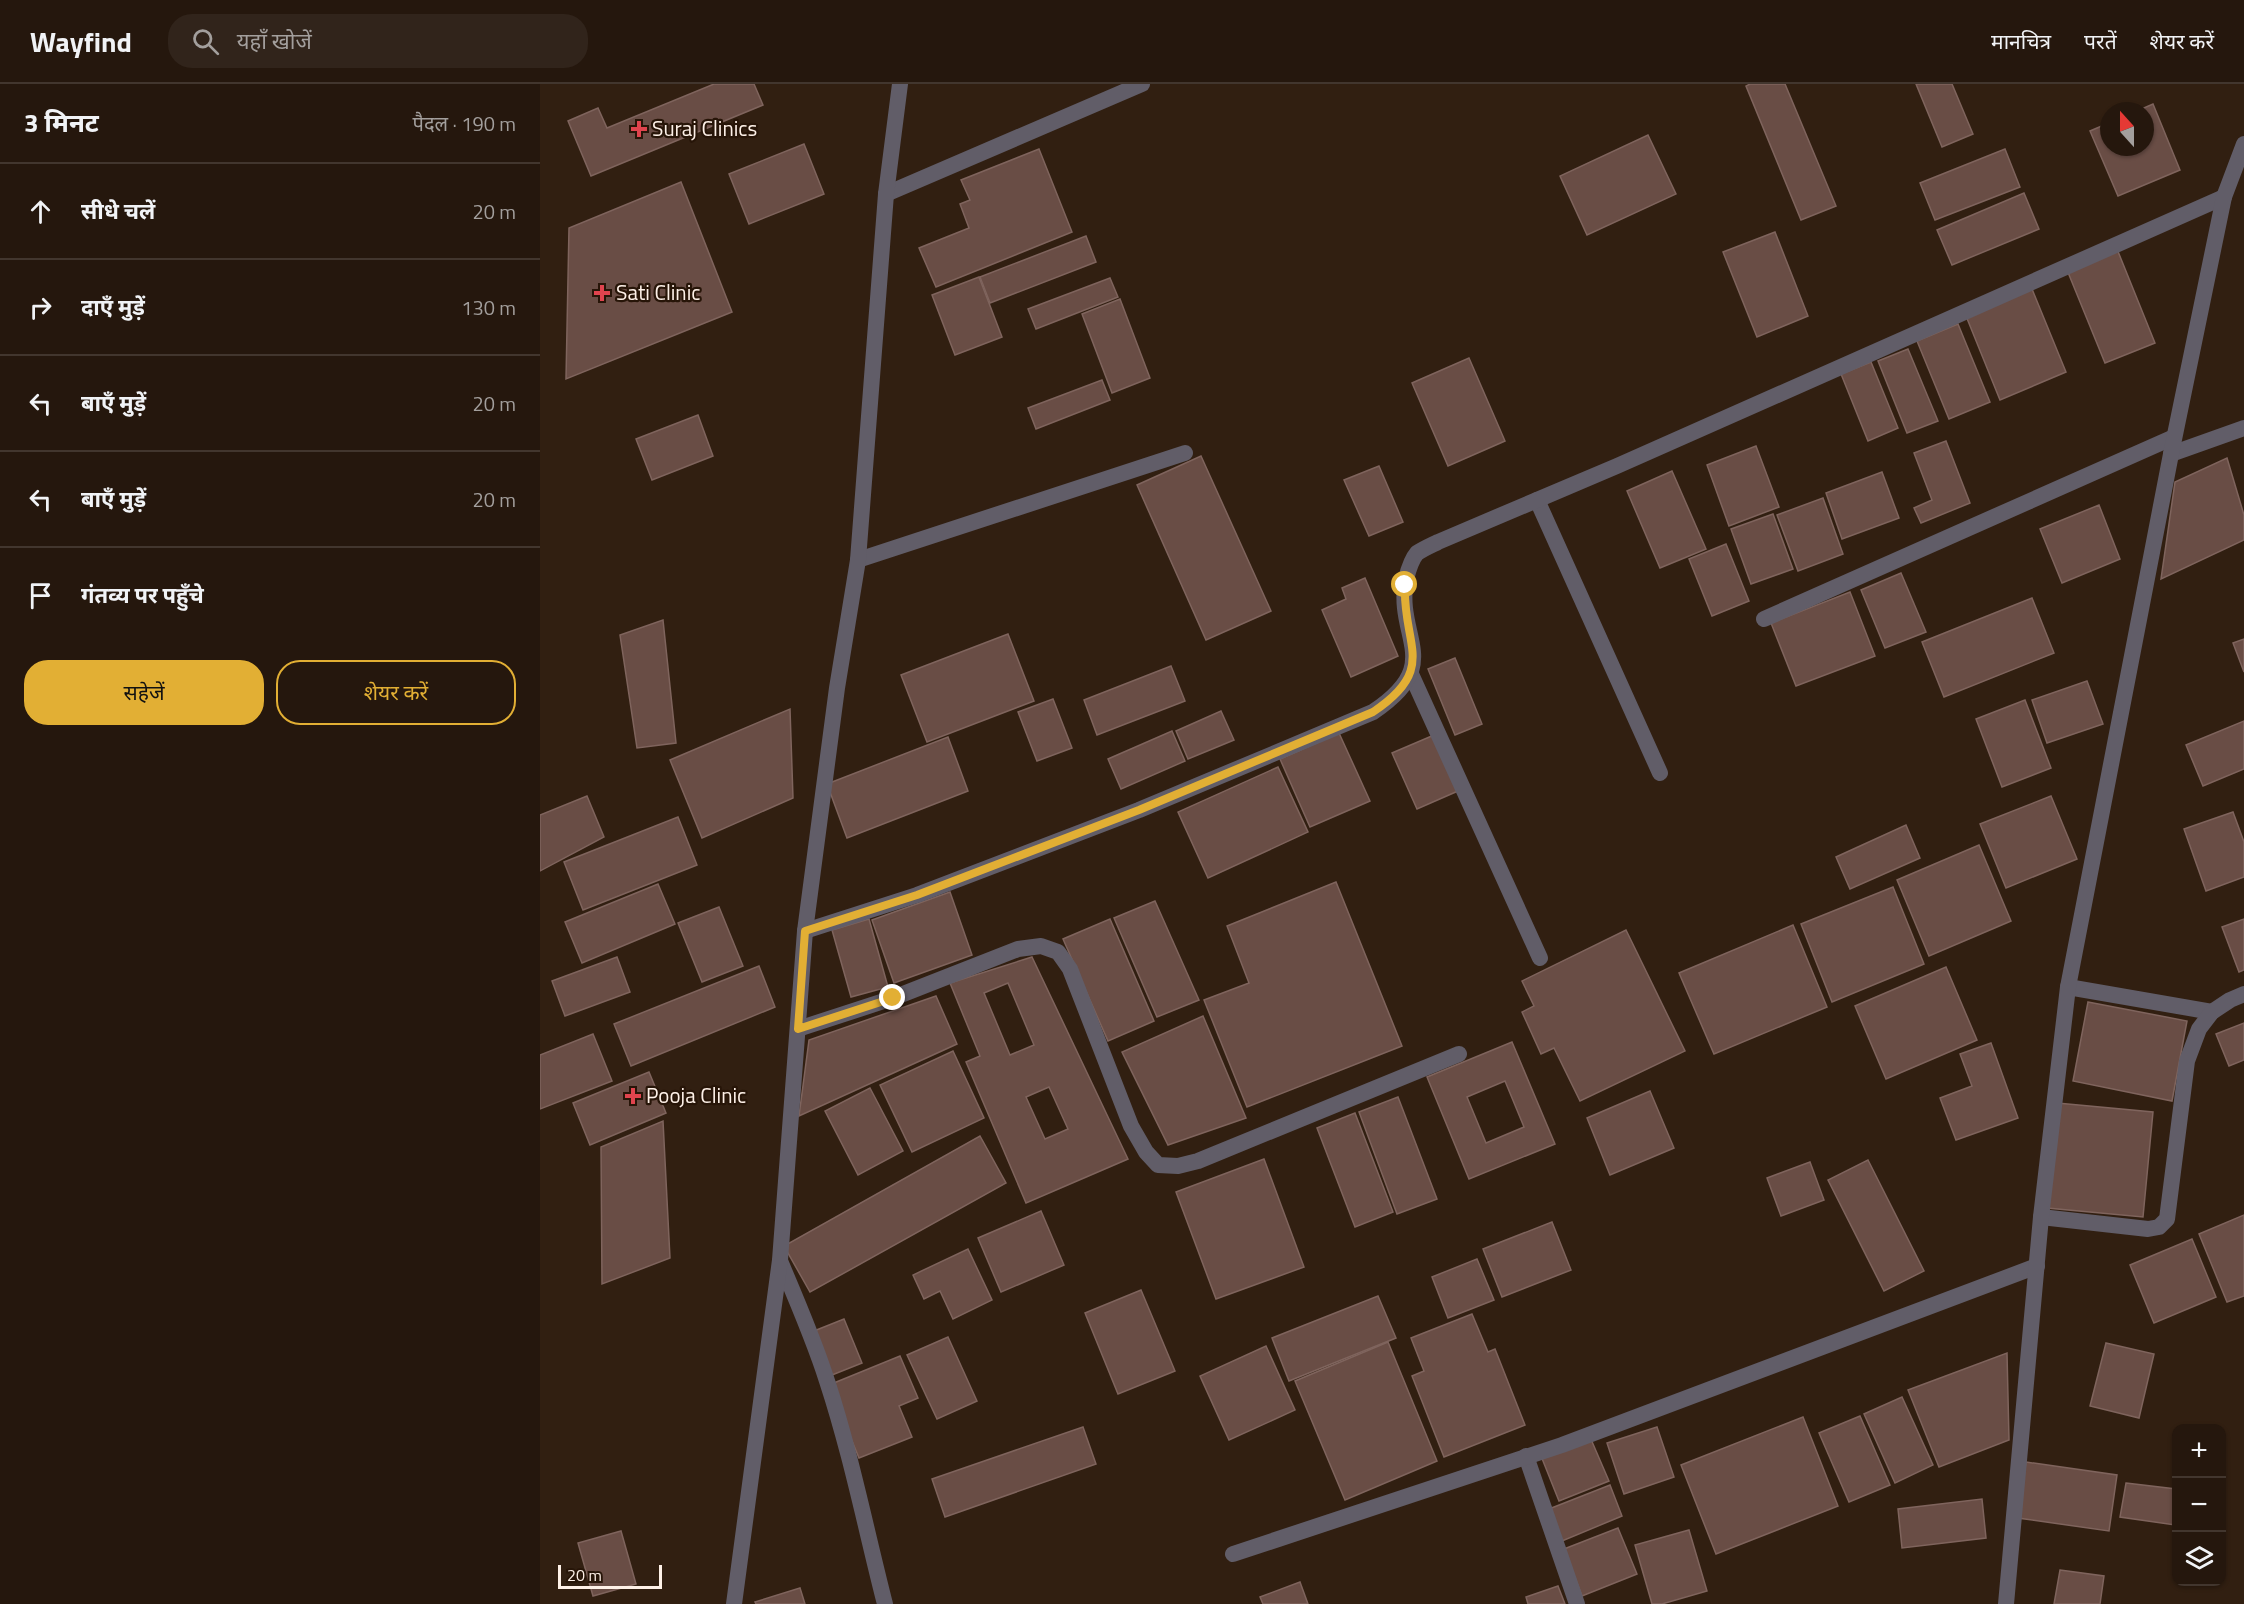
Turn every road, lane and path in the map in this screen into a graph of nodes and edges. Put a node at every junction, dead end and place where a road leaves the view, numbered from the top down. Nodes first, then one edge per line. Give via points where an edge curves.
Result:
1 (900, 84) edge
2 (1142, 84) edge
3 (2244, 144) edge
4 (886, 194) junction
5 (2224, 197) junction
6 (2244, 428) edge
7 (2174, 437) junction
8 (1185, 453) dead end
9 (2170, 454) junction
10 (1537, 500) junction
11 (858, 560) junction
12 (1764, 619) dead end
13 (1411, 674) junction
14 (1660, 773) dead end
15 (805, 931) junction
16 (1540, 958) dead end
17 (2068, 987) junction
18 (2244, 994) edge
19 (2212, 1012) junction
20 (798, 1029) junction
21 (1459, 1054) dead end
22 (2041, 1216) junction
23 (780, 1260) junction
24 (2037, 1266) junction
25 (1526, 1456) junction
26 (1233, 1554) dead end
27 (734, 1604) edge
28 (885, 1604) edge
29 (1577, 1604) edge
30 (2006, 1604) edge

1 - 4 street
2 - 4 street
3 - 5 street
4 - 11 street
5 - 7 street
5 - 10 street
6 - 9 street
7 - 9 street
7 - 12 street
8 - 11 street
9 - 17 street
10 - 13 street via 1417,554 1408,569 1404,603 1413,646
10 - 14 street
11 - 15 street
13 - 15 street via 1393,699 1373,712 1139,810 940,887
13 - 16 street
15 - 20 street
17 - 19 street
17 - 22 street
18 - 19 street
19 - 22 street via 2199,1029 2187,1061 2167,1219 2159,1227 2148,1229
20 - 21 street via 893,998 1018,949 1041,946 1058,952 1070,969 1131,1126 1158,1165 1178,1167
20 - 23 street
22 - 24 street
23 - 27 street
23 - 28 street via 828,1383
24 - 25 street
24 - 30 street
25 - 26 street
25 - 29 street

